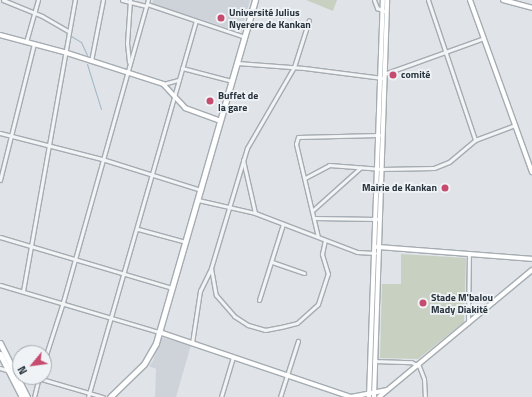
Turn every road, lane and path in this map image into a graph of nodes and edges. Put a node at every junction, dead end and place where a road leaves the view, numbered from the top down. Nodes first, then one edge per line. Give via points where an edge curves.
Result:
1 (3, 0) edge
2 (38, 0) edge
3 (75, 0) edge
4 (104, 0) edge
5 (122, 0) edge
6 (148, 0) edge
7 (255, 0) edge
8 (374, 0) edge
9 (383, 0) edge
10 (387, 0) edge
11 (428, 0) edge
12 (470, 0) edge
13 (504, 0) edge
14 (130, 1) edge
15 (147, 5) junction
16 (532, 8) edge
17 (34, 12) junction
18 (385, 12) junction
19 (196, 20) junction
20 (309, 20) dead end
21 (68, 31) junction
22 (0, 35) edge
23 (245, 37) junction
24 (484, 38) junction
25 (26, 42) junction
26 (34, 44) junction
27 (64, 52) junction
28 (445, 52) junction
29 (91, 61) junction
30 (129, 63) junction
31 (237, 63) junction
32 (294, 67) junction
33 (182, 68) junction
34 (127, 72) junction
35 (380, 76) junction
36 (386, 76) junction
37 (178, 80) junction
38 (232, 81) junction
39 (163, 84) junction
40 (175, 96) junction
41 (221, 121) junction
42 (515, 125) junction
43 (0, 133) edge
44 (379, 135) junction
45 (11, 136) junction
46 (475, 140) junction
47 (47, 147) junction
48 (102, 159) junction
49 (243, 160) junction
50 (530, 162) edge
51 (361, 167) junction
52 (380, 169) junction
53 (532, 172) edge
54 (151, 174) junction
55 (305, 178) junction
56 (0, 180) edge
57 (201, 190) junction
58 (198, 200) junction
59 (228, 206) junction
60 (313, 210) junction
61 (255, 213) junction
62 (315, 218) junction
63 (379, 219) junction
64 (282, 224) junction
65 (138, 229) junction
66 (0, 237) edge
67 (318, 238) junction
68 (325, 240) junction
69 (186, 242) junction
70 (31, 246) junction
71 (377, 247) junction
72 (469, 252) junction
73 (376, 253) junction
74 (74, 259) junction
75 (532, 259) edge
76 (272, 262) junction
77 (211, 268) junction
78 (532, 270) edge
79 (124, 272) junction
80 (304, 273) dead end
81 (0, 285) edge
82 (172, 288) junction
83 (23, 291) junction
84 (259, 300) dead end
85 (63, 302) junction
86 (112, 318) junction
87 (468, 325) junction
88 (159, 332) junction
89 (298, 341) dead end
90 (0, 343) edge
91 (192, 343) junction
92 (49, 345) edge
93 (0, 354) edge
94 (234, 357) junction
95 (374, 361) junction
96 (419, 366) junction
97 (0, 368) edge
98 (11, 371) junction
99 (287, 374) junction
100 (52, 382) edge
101 (37, 385) edge
102 (375, 390) junction
103 (387, 390) junction
104 (337, 392) junction
105 (370, 392) junction
106 (89, 395) edge
107 (22, 397) edge
108 (27, 397) edge
109 (34, 397) edge
110 (103, 397) edge
111 (110, 397) edge
112 (221, 397) edge
113 (280, 397) edge
114 (335, 397) edge
115 (351, 397) edge
116 (369, 397) edge
117 (374, 397) edge
118 (379, 397) edge
119 (425, 397) edge

1 - 17 street
2 - 17 street
3 - 21 street
4 - 29 street
5 - 14 street
6 - 15 street
7 - 23 highway
8 - 18 street via 378,8
9 - 18 main road
10 - 18 main road
11 - 28 street
12 - 24 main road
13 - 16 main road
14 - 15 street
14 - 30 street via 127,42
15 - 19 street
15 - 30 street
17 - 21 street
17 - 25 street
18 - 35 main road
18 - 36 main road
19 - 23 street
19 - 33 street
20 - 32 street
21 - 27 street
22 - 25 main road
23 - 31 highway
24 - 28 street
24 - 42 main road
25 - 26 main road
26 - 27 main road
26 - 45 street
27 - 29 main road
27 - 47 street
28 - 36 street
28 - 46 street
29 - 34 main road
30 - 34 street
31 - 32 street
31 - 38 highway
32 - 35 street
32 - 49 street via 253,135
33 - 37 street
33 - 38 street
34 - 39 main road
34 - 48 street
35 - 36 street
35 - 44 main road
36 - 52 main road
37 - 39 street
37 - 40 street
38 - 41 highway
39 - 40 main road
40 - 41 main road via 186,108
40 - 54 street
41 - 57 highway
42 - 46 street
42 - 50 main road
43 - 45 street
44 - 52 main road
44 - 55 street via 298,137 296,144
45 - 47 street
45 - 56 street
46 - 52 street via 443,165
47 - 48 street
47 - 70 street
48 - 54 street
48 - 74 street
49 - 59 street
49 - 61 street
50 - 53 main road
51 - 52 street
51 - 55 street via 329,165
51 - 60 street
52 - 63 main road
54 - 57 street
54 - 65 street
55 - 60 street
57 - 58 highway
58 - 59 street
58 - 69 highway
59 - 61 street
59 - 77 street
60 - 62 street
61 - 64 street
62 - 63 street
62 - 67 street
63 - 71 main road
64 - 67 street
64 - 76 street
65 - 69 street
65 - 79 street
66 - 70 street
67 - 68 street
68 - 73 street via 357,252
68 - 77 street via 322,254 328,274 325,290 318,304 297,323 281,327 265,330 248,325 234,316 216,295
69 - 82 highway
70 - 74 street
70 - 83 street
71 - 72 main road
71 - 73 main road
71 - 95 main road
72 - 75 main road
72 - 87 street
73 - 95 main road
74 - 79 street
74 - 85 street
76 - 80 street
76 - 84 street
77 - 91 street via 200,291
78 - 87 main road
79 - 82 street
79 - 86 street
81 - 83 street
82 - 88 highway
83 - 85 street
85 - 86 street
85 - 92 street
86 - 88 street
86 - 106 street
87 - 96 main road
88 - 91 main road
88 - 111 highway via 144,364
89 - 99 street
90 - 98 highway
91 - 94 main road
93 - 98 highway
94 - 99 main road
94 - 112 street
95 - 96 street via 410,362
95 - 102 main road
95 - 105 main road
96 - 103 main road
96 - 119 street via 424,379
97 - 98 street
98 - 107 highway
98 - 108 highway
99 - 104 main road
99 - 113 street
100 - 106 street
101 - 109 street
102 - 103 main road
102 - 105 main road
102 - 117 main road
103 - 118 main road
104 - 114 street
104 - 115 main road
105 - 115 main road
105 - 116 main road
106 - 110 street

